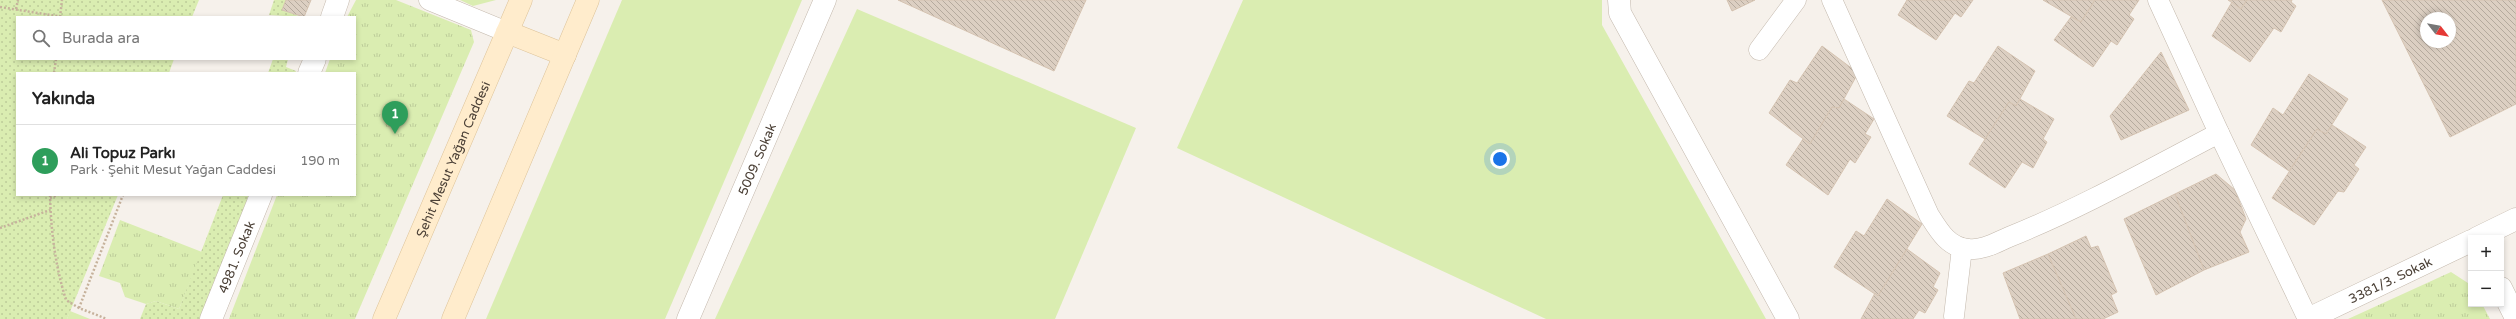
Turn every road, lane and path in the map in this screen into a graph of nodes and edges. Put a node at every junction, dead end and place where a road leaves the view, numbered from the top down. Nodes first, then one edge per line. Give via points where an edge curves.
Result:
1 (18, 0) edge
2 (62, 0) edge
3 (338, 0) edge
4 (429, 0) edge
5 (521, 0) edge
6 (588, 0) edge
7 (825, 0) edge
8 (1620, 0) edge
9 (1796, 0) edge
10 (1832, 0) edge
11 (2158, 0) edge
12 (0, 7) edge
13 (16, 10) junction
14 (54, 16) edge
15 (60, 16) edge
16 (332, 16) edge
17 (507, 32) junction
18 (1759, 50) dead end
19 (565, 55) junction
20 (56, 60) edge
21 (315, 60) edge
22 (54, 72) edge
23 (309, 72) edge
24 (2219, 133) junction
25 (123, 196) edge
26 (261, 196) edge
27 (50, 197) edge
28 (50, 210) junction
29 (2516, 219) edge
30 (0, 228) edge
31 (2482, 235) edge
32 (2468, 242) edge
33 (1962, 248) junction
34 (2504, 294) edge
35 (79, 308) junction
36 (1954, 316) dead end
37 (2516, 318) edge
38 (107, 319) edge
39 (211, 319) edge
40 (384, 319) edge
41 (453, 319) edge
42 (688, 319) edge
43 (1788, 319) edge
44 (2308, 319) edge

1 - 13 path
2 - 15 path
3 - 16 street
4 - 17 lane
5 - 17 main road, Şehit Mesut Yağan Caddesi
6 - 19 main road
7 - 42 street, 5009. Sokak
8 - 43 street via 1620,13
9 - 18 lane
10 - 33 lane via 1929,215 1942,236
11 - 24 lane
12 - 13 path
13 - 14 path
17 - 19 main road
17 - 40 main road, Şehit Mesut Yağan Caddesi
19 - 41 main road
20 - 22 path
21 - 23 street
24 - 33 lane via 2028,230 1982,248
24 - 44 lane
25 - 35 path
26 - 39 street, 4981. Sokak
27 - 28 path
28 - 30 path
28 - 35 path via 58,272 66,300
29 - 31 street
32 - 44 street, 3381/3. Sokak
33 - 36 lane
34 - 37 street
35 - 38 path

